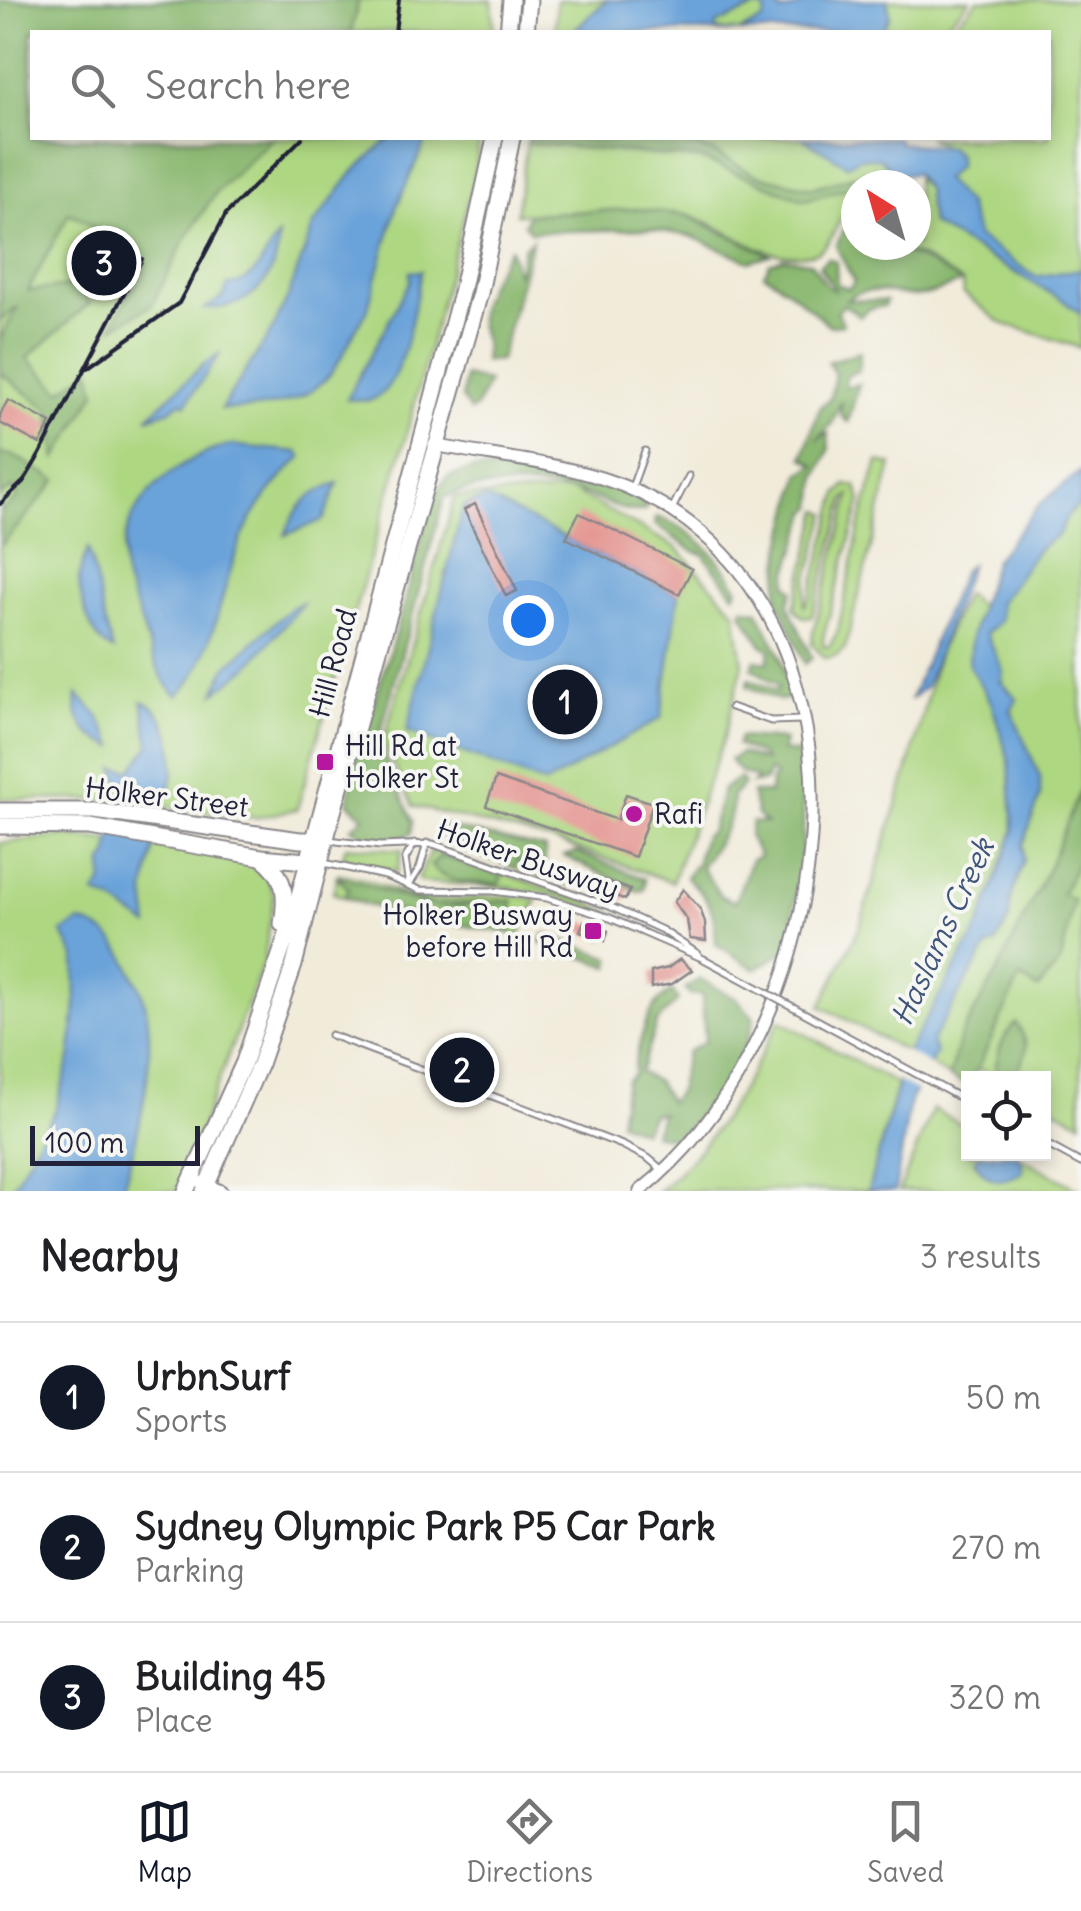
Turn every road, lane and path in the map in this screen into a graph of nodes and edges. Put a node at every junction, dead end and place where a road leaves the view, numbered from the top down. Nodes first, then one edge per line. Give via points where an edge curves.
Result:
1 (511, 0) edge
2 (529, 0) edge
3 (508, 30) edge
4 (526, 30) edge
5 (494, 140) edge
6 (512, 140) edge
7 (428, 443) junction
8 (645, 450) dead end
9 (690, 476) dead end
10 (632, 487) junction
11 (672, 510) junction
12 (731, 707) dead end
13 (805, 719) junction
14 (0, 811) edge
15 (31, 818) junction
16 (0, 826) edge
17 (319, 840) junction
18 (416, 843) junction
19 (427, 843) junction
20 (260, 857) junction
21 (315, 861) junction
22 (409, 885) junction
23 (704, 959) junction
24 (274, 967) junction
25 (331, 1036) dead end
26 (961, 1098) edge
27 (1051, 1147) edge
28 (1081, 1163) edge
29 (664, 1171) junction
30 (202, 1187) edge
31 (640, 1191) edge

1 - 3 main road
2 - 4 main road
5 - 7 main road, Hill Road
6 - 7 main road, Hill Road via 480,293
7 - 10 street via 576,469
7 - 17 main road, Hill Road
8 - 10 lane
9 - 11 lane
10 - 11 street
11 - 13 street via 723,552 765,608
12 - 13 lane via 771,720
13 - 29 street via 810,856 794,945 741,1067
14 - 15 main road, Holker Street
15 - 16 main road, Holker Street
15 - 17 main road, Holker Street via 95,810
15 - 20 main road, Holker Street
17 - 18 lane, Holker Busway
17 - 21 main road, Hill Road
18 - 19 lane, Holker Busway
18 - 22 lane via 404,866
19 - 22 lane
19 - 23 lane, Holker Busway via 609,906
20 - 21 main road, Holker Street
20 - 24 main road via 285,890
21 - 22 lane, Holker Busway
21 - 24 main road, Hill Road
21 - 30 main road, Hill Road via 294,965 260,1064
22 - 23 lane, Holker Busway via 547,898
23 - 26 lane, Holker Busway, bridge
24 - 30 main road, Hill Road
25 - 29 lane via 622,1145
27 - 28 lane
29 - 31 street

